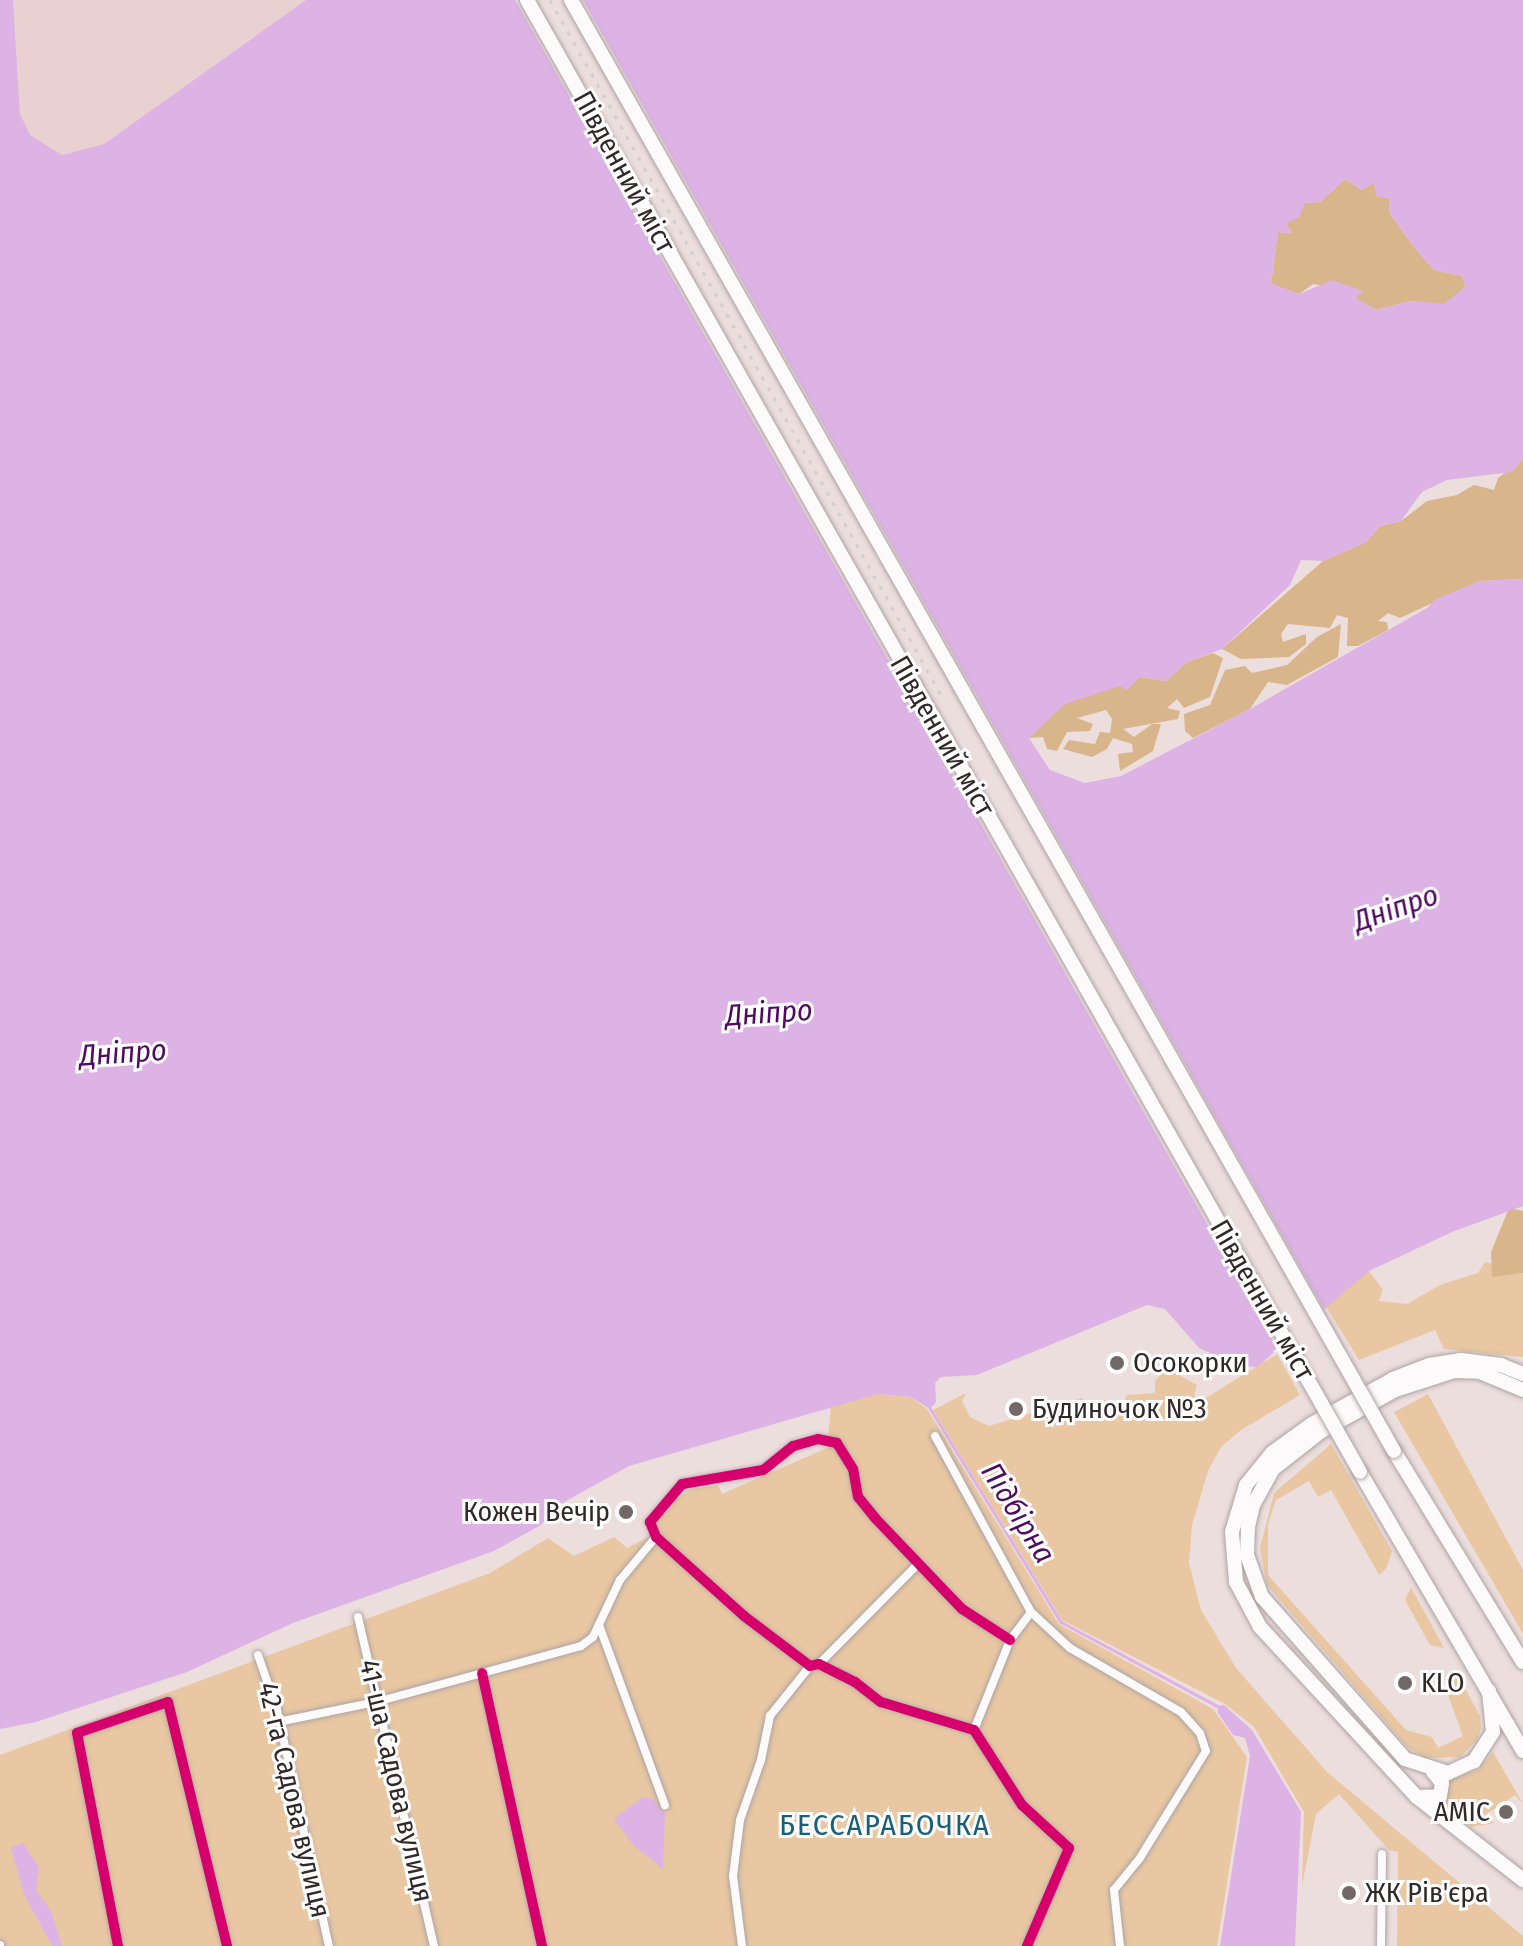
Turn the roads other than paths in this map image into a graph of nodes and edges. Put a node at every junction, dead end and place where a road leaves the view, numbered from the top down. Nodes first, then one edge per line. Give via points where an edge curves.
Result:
1 (527, 0) edge
2 (571, 0) edge
3 (1523, 1374) edge
4 (1523, 1390) edge
5 (1333, 1425) junction
6 (935, 1436) dead end
7 (656, 1537) junction
8 (917, 1565) junction
9 (1031, 1612) junction
10 (358, 1617) dead end
11 (599, 1625) junction
12 (1010, 1640) junction
13 (258, 1655) dead end
14 (1523, 1662) edge
15 (815, 1665) junction
16 (482, 1673) junction
17 (1489, 1691) junction
18 (380, 1701) junction
19 (278, 1722) junction
20 (974, 1730) junction
21 (1523, 1751) edge
22 (1433, 1772) junction
23 (1417, 1797) junction
24 (665, 1805) dead end
25 (1382, 1854) dead end
26 (1523, 1880) edge
27 (118, 1946) edge
28 (227, 1946) edge
29 (329, 1946) edge
30 (434, 1946) edge
31 (542, 1946) edge
32 (742, 1946) edge
33 (1027, 1946) edge
34 (1120, 1946) edge
35 (1381, 1946) edge

1 - 5 highway, Південний міст, bridge
2 - 14 highway, Південний міст, bridge via 1394,1451
3 - 23 highway via 1461,1360 1393,1379 1272,1453 1246,1485 1238,1508 1232,1560 1245,1606
4 - 5 highway via 1480,1372 1445,1373 1405,1385
5 - 17 highway, Південний міст, bridge
5 - 22 highway via 1295,1450 1261,1485 1248,1527 1253,1579 1273,1613 1405,1759
6 - 9 street
7 - 8 street via 650,1522 682,1484 763,1470 793,1446 818,1439 837,1443 853,1469 858,1497
7 - 11 street via 620,1580
7 - 15 street via 744,1616
8 - 12 street via 962,1609
8 - 15 street
9 - 12 street
9 - 34 street via 1070,1648 1181,1712 1200,1733 1206,1751 1140,1858 1114,1890
10 - 18 street, 41-ша Садова вулиця
11 - 16 street via 581,1646
11 - 24 street
12 - 20 street
13 - 19 street, 42-га Садова вулиця
15 - 20 street via 881,1702
15 - 32 street via 770,1716 740,1820 733,1876
16 - 18 street
16 - 31 street
17 - 21 highway, Південний міст
17 - 22 highway via 1493,1732 1483,1754 1461,1769
18 - 19 street
18 - 30 street, 41-ша Садова вулиця
19 - 29 street, 42-га Садова вулиця
20 - 33 street via 1022,1805 1069,1848
22 - 23 highway via 1442,1783 1440,1796
23 - 26 highway
25 - 35 street
27 - 28 street via 77,1733 168,1702

